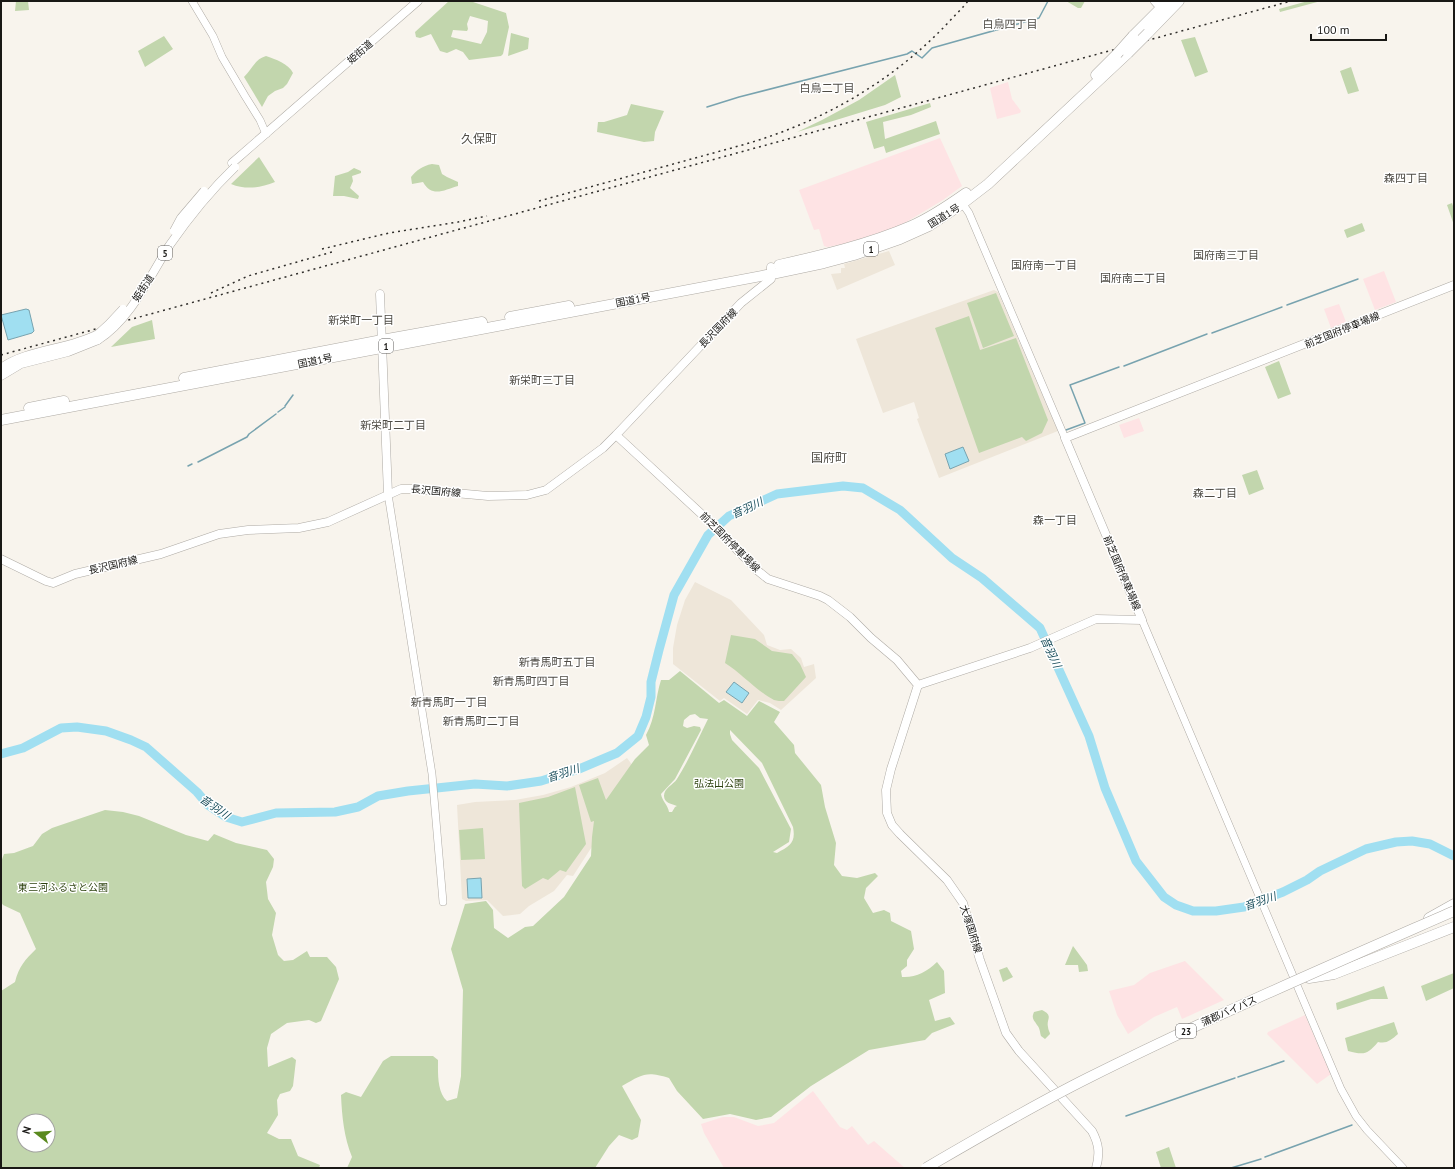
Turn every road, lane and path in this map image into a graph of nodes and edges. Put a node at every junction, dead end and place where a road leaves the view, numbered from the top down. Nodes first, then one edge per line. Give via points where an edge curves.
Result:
1 (192, 1) edge
2 (418, 1) edge
3 (1179, 1) edge
4 (1162, 6) edge
5 (266, 134) junction
6 (234, 165) junction
7 (960, 201) junction
8 (772, 270) junction
9 (1454, 285) edge
10 (380, 294) dead end
11 (382, 343) junction
12 (1, 368) edge
13 (1, 376) edge
14 (1, 413) edge
15 (1, 420) edge
16 (616, 434) junction
17 (1065, 438) junction
18 (388, 494) junction
19 (1, 559) edge
20 (1142, 620) junction
21 (918, 685) junction
22 (442, 902) dead end
23 (1454, 904) edge
24 (1454, 911) edge
25 (1454, 915) edge
26 (1454, 927) edge
27 (1407, 931) junction
28 (1309, 978) junction
29 (926, 1168) edge
30 (932, 1168) edge
31 (1096, 1168) edge
32 (1403, 1168) edge

1 - 5 street
2 - 5 main road, 姫街道 / 5
3 - 4 highway, 国道1号 / 1
4 - 7 highway, 国道1号 / 1, bridge via 1117,54
4 - 7 highway, 国道1号 / 1, bridge via 1148,33 1128,53 1005,170
5 - 6 main road, 姫街道 / 5 via 250,155
6 - 12 main road, 姫街道 / 5, bridge via 210,185 181,218 132,296 110,324 86,340 20,358
6 - 13 main road, 姫街道 / 5, bridge via 186,221 137,298 108,334 68,352 20,364
7 - 8 highway, 国道1号 / 1 via 888,235
7 - 17 street via 969,213
8 - 11 highway, 国道1号 / 1
8 - 16 main road, 長沢国府線 via 771,279 741,304
9 - 17 main road, 前芝国府停車場線
10 - 11 main road
11 - 14 highway, 国道1号 / 1
11 - 15 highway, 国道1号 / 1
11 - 18 main road
16 - 18 main road, 長沢国府線 via 602,448 546,490 527,494 488,496 400,489
16 - 21 main road, 前芝国府停車場線 via 710,520 746,560 768,579 828,600 897,660
17 - 20 main road, 前芝国府停車場線
18 - 19 main road, 長沢国府線 via 328,522 299,528 219,534 162,554 75,574 53,583
18 - 22 street via 432,774
20 - 21 main road, 前芝国府停車場線 via 1096,619 1030,648
20 - 32 street via 1348,1102 1367,1130
21 - 31 main road, 大塚国府線 via 891,769 886,790 887,813 892,825 947,880 963,903 1006,1033 1019,1051 1092,1131 1099,1154
23 - 27 highway, bridge
24 - 27 highway, 蒲郡バイパス / 23, bridge
25 - 28 highway, 蒲郡バイパス / 23
26 - 28 highway via 1334,974
27 - 29 highway, 蒲郡バイパス / 23, bridge via 1147,1049 1048,1099
28 - 30 highway, 蒲郡バイパス / 23, bridge via 1096,1077

